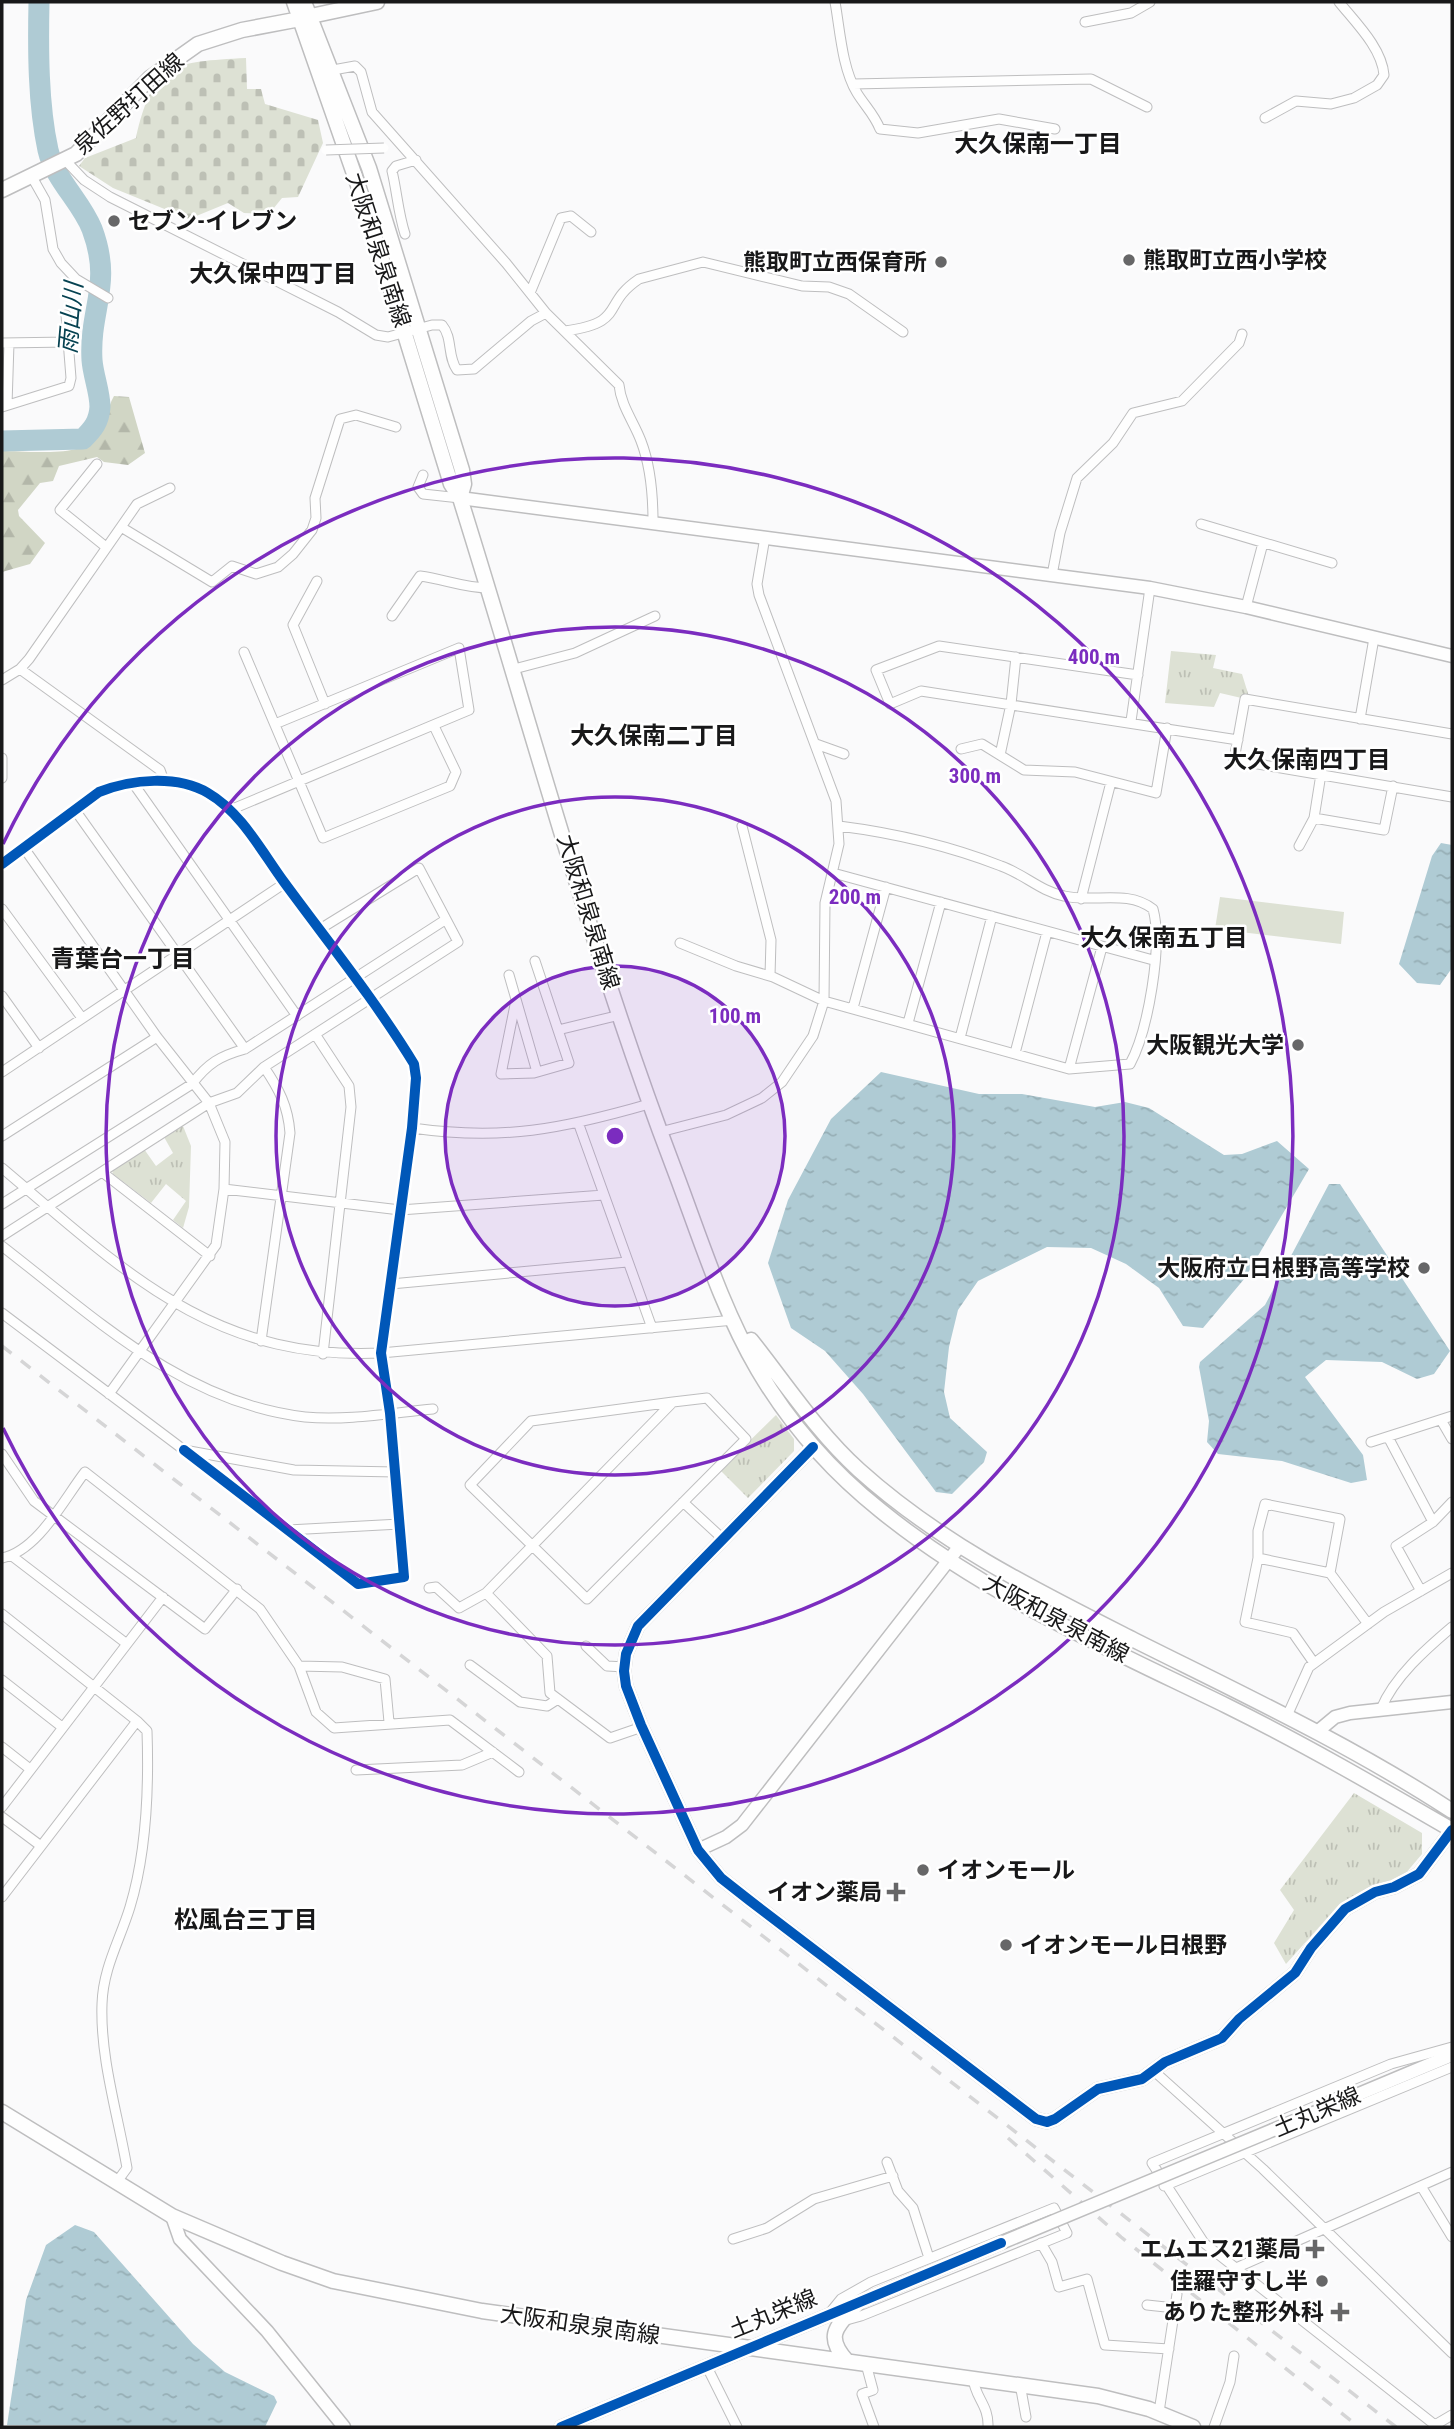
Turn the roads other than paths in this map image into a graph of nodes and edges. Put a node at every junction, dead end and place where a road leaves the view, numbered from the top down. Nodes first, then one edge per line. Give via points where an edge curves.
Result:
1 (294, 2) edge
2 (304, 2) edge
3 (377, 2) edge
4 (835, 2) edge
5 (1150, 2) edge
6 (1339, 2) edge
7 (305, 18) junction
8 (1085, 22) dead end
9 (333, 70) junction
10 (853, 84) junction
11 (1147, 107) dead end
12 (1265, 118) dead end
13 (1055, 129) dead end
14 (397, 139) junction
15 (326, 150) dead end
16 (416, 160) junction
17 (62, 162) junction
18 (38, 174) junction
19 (2, 190) edge
20 (591, 232) dead end
21 (405, 234) dead end
22 (530, 293) junction
23 (108, 298) dead end
24 (546, 313) junction
25 (66, 315) dead end
26 (565, 331) junction
27 (412, 332) junction
28 (903, 332) dead end
29 (1242, 334) dead end
30 (69, 342) junction
31 (6, 343) edge
32 (4, 406) edge
33 (396, 427) dead end
34 (97, 464) dead end
35 (423, 475) dead end
36 (170, 488) dead end
37 (460, 498) junction
38 (653, 523) junction
39 (1201, 524) dead end
40 (121, 527) junction
41 (765, 537) junction
42 (1263, 543) junction
43 (106, 547) junction
44 (1332, 563) dead end
45 (1052, 575) junction
46 (317, 581) dead end
47 (489, 588) junction
48 (1150, 588) junction
49 (1246, 607) junction
50 (392, 616) dead end
51 (655, 616) dead end
52 (1374, 638) junction
53 (244, 652) dead end
54 (1452, 656) edge
55 (1016, 657) junction
56 (514, 668) junction
57 (20, 669) junction
58 (1138, 675) junction
59 (2, 680) edge
60 (325, 704) junction
61 (1011, 704) junction
62 (1360, 719) junction
63 (1131, 721) junction
64 (275, 724) junction
65 (434, 726) junction
66 (1167, 728) junction
67 (1452, 734) edge
68 (1238, 740) junction
69 (816, 744) junction
70 (961, 749) dead end
71 (844, 754) dead end
72 (1000, 755) junction
73 (2, 758) edge
74 (1321, 775) junction
75 (2, 778) edge
76 (164, 781) junction
77 (298, 781) junction
78 (1111, 782) junction
79 (133, 783) junction
80 (1393, 786) junction
81 (1452, 797) edge
82 (75, 810) junction
83 (230, 810) junction
84 (1314, 818) junction
85 (839, 825) junction
86 (742, 826) dead end
87 (1299, 846) dead end
88 (23, 848) junction
89 (2, 864) edge
90 (833, 873) junction
91 (285, 883) junction
92 (886, 887) junction
93 (1081, 899) junction
94 (941, 902) junction
95 (2, 909) edge
96 (992, 916) junction
97 (445, 920) junction
98 (230, 921) junction
99 (320, 929) junction
100 (1047, 932) junction
101 (680, 943) dead end
102 (1102, 947) junction
103 (178, 956) junction
104 (1153, 960) junction
105 (534, 961) dead end
106 (509, 975) dead end
107 (770, 976) junction
108 (356, 978) junction
109 (124, 990) junction
110 (2, 996) edge
111 (369, 1000) junction
112 (516, 1000) junction
113 (824, 1002) junction
114 (853, 1008) junction
115 (620, 1015) junction
116 (297, 1016) junction
117 (82, 1018) junction
118 (908, 1023) junction
119 (558, 1030) junction
120 (314, 1034) junction
121 (157, 1037) junction
122 (960, 1038) junction
123 (39, 1048) junction
124 (245, 1049) junction
125 (1015, 1053) junction
126 (264, 1066) junction
127 (1069, 1069) junction
128 (2, 1072) edge
129 (537, 1072) junction
130 (192, 1084) junction
131 (209, 1103) junction
132 (649, 1104) junction
133 (579, 1125) junction
134 (412, 1128) junction
135 (660, 1132) junction
136 (2, 1136) edge
137 (2, 1168) edge
138 (102, 1171) junction
139 (27, 1188) junction
140 (224, 1189) junction
141 (604, 1195) junction
142 (282, 1196) junction
143 (2, 1204) edge
144 (342, 1204) junction
145 (45, 1206) junction
146 (400, 1210) junction
147 (2, 1236) edge
148 (2, 1246) edge
149 (210, 1256) junction
150 (627, 1262) junction
151 (391, 1284) junction
152 (175, 1305) junction
153 (2, 1313) edge
154 (734, 1320) junction
155 (652, 1328) junction
156 (261, 1341) junction
157 (140, 1352) junction
158 (381, 1353) junction
159 (323, 1354) junction
160 (108, 1394) junction
161 (673, 1402) junction
162 (433, 1409) dead end
163 (390, 1413) junction
164 (1452, 1416) edge
165 (1441, 1420) junction
166 (1388, 1437) junction
167 (1452, 1439) edge
168 (1371, 1442) dead end
169 (813, 1447) junction
170 (184, 1450) junction
171 (2, 1454) edge
172 (396, 1472) junction
173 (683, 1502) junction
174 (1452, 1502) edge
175 (52, 1516) junction
176 (1433, 1522) junction
177 (400, 1524) junction
178 (288, 1530) junction
179 (723, 1539) junction
180 (533, 1544) junction
181 (959, 1547) junction
182 (7, 1557) edge
183 (1258, 1558) junction
184 (949, 1561) junction
185 (1330, 1573) junction
186 (1452, 1573) edge
187 (429, 1588) dead end
188 (237, 1589) junction
189 (1421, 1591) junction
190 (486, 1593) junction
191 (163, 1598) junction
192 (2, 1614) edge
193 (1368, 1624) junction
194 (1452, 1627) edge
195 (127, 1644) junction
196 (586, 1646) dead end
197 (1314, 1663) junction
198 (470, 1665) dead end
199 (299, 1666) junction
200 (625, 1667) junction
201 (2, 1680) edge
202 (95, 1686) junction
203 (558, 1699) junction
204 (1452, 1702) edge
205 (1381, 1709) junction
206 (1287, 1716) junction
207 (137, 1721) junction
208 (389, 1722) junction
209 (62, 1727) junction
210 (642, 1727) junction
211 (1317, 1732) junction
212 (2, 1747) edge
213 (493, 1752) junction
214 (30, 1769) junction
215 (356, 1770) dead end
216 (519, 1772) dead end
217 (2, 1807) edge
218 (1452, 1811) edge
219 (2, 1816) edge
220 (1452, 1830) edge
221 (41, 1846) junction
222 (698, 1850) junction
223 (2, 1897) edge
224 (1452, 2047) edge
225 (1452, 2055) edge
226 (1452, 2067) edge
227 (1155, 2072) junction
228 (2, 2112) edge
229 (1222, 2134) junction
230 (1244, 2153) junction
231 (887, 2162) dead end
232 (1452, 2172) edge
233 (892, 2176) junction
234 (116, 2183) junction
235 (1164, 2186) junction
236 (1421, 2186) junction
237 (172, 2216) junction
238 (1324, 2228) junction
239 (1452, 2237) edge
240 (733, 2239) dead end
241 (1041, 2244) junction
242 (929, 2258) junction
243 (1236, 2268) junction
244 (1177, 2294) dead end
245 (859, 2302) junction
246 (1147, 2305) dead end
247 (1175, 2308) junction
248 (828, 2315) junction
249 (843, 2321) junction
250 (747, 2347) junction
251 (1169, 2349) junction
252 (1452, 2353) edge
253 (1234, 2356) dead end
254 (847, 2361) junction
255 (866, 2364) junction
256 (706, 2365) junction
257 (974, 2378) junction
258 (1020, 2384) junction
259 (1159, 2412) junction
260 (1452, 2416) edge
261 (1026, 2417) dead end
262 (344, 2427) edge
263 (564, 2427) edge
264 (737, 2427) edge
265 (874, 2427) edge
266 (988, 2427) edge
267 (1193, 2427) edge
268 (1214, 2427) edge

1 - 7 main road, 大阪和泉泉南線
2 - 7 main road, 大阪和泉泉南線
3 - 7 main road, 泉佐野打田線
4 - 10 street
5 - 8 street via 1130,13
6 - 12 street via 1375,50 1384,75 1377,85 1354,98 1331,104 1296,101
7 - 9 main road, 大阪和泉泉南線
7 - 17 main road, 泉佐野打田線 via 217,37 176,57 100,132
7 - 27 main road, 大阪和泉泉南線
9 - 14 street via 355,66 361,72 372,112
9 - 27 main road, 大阪和泉泉南線 via 369,168
10 - 11 street via 1091,79
10 - 13 street via 880,130 918,133 999,119
14 - 15 street, bridge via 384,148
14 - 16 street
16 - 21 street via 392,171
16 - 22 street
17 - 18 main road, 泉佐野打田線
17 - 27 street via 110,197 376,335
18 - 19 main road, 泉佐野打田線
18 - 23 street via 53,249 76,279
20 - 22 street via 571,216 561,218
22 - 24 street
24 - 26 street
24 - 27 street via 474,369 464,371 452,363 448,333 442,326
25 - 30 street
26 - 28 street via 606,320 639,279 704,262 849,294
26 - 38 street via 620,386 620,399 642,443 650,472
27 - 37 main road, 大阪和泉泉南線 via 462,470
29 - 45 street via 1239,343 1182,401 1133,414 1113,443 1086,466 1069,499
30 - 31 street
30 - 32 street via 69,386
31 - 32 street
33 - 40 street via 356,415 340,419 315,498 312,530 278,567 256,574 232,566 212,582
34 - 43 street via 60,510
35 - 37 street via 418,487 423,494
36 - 40 street via 137,504
37 - 38 street
37 - 47 main road, 大阪和泉泉南線
38 - 41 street
39 - 42 street
40 - 43 street
41 - 45 street
41 - 69 street via 757,584
42 - 44 street
42 - 49 street
43 - 57 street
45 - 48 street
46 - 60 street via 293,625
47 - 50 street via 468,588 420,576
47 - 56 main road, 大阪和泉泉南線
48 - 49 street
48 - 58 street
49 - 52 street
51 - 56 street via 575,653
52 - 54 street
52 - 62 street
53 - 64 street
55 - 58 street
55 - 61 street
55 - 61 street via 939,646 876,670 890,704 921,691
56 - 115 main road, 大阪和泉泉南線
57 - 59 street
57 - 76 street via 160,770
58 - 63 street
60 - 64 street
60 - 65 street via 459,648 469,710
61 - 63 street
61 - 72 street
62 - 67 street
62 - 68 street via 1245,699
63 - 66 street
64 - 77 street
65 - 77 street
65 - 77 street via 456,772 450,786 323,838
66 - 68 street
66 - 78 street via 1156,793
68 - 74 street via 1234,760
69 - 71 street
69 - 85 street via 836,801
70 - 72 street via 982,744
72 - 78 street via 1024,771 1075,772
73 - 75 street
74 - 80 street
74 - 84 street
76 - 79 street
76 - 83 street via 207,793
77 - 83 street
78 - 93 street
79 - 82 street via 99,792
79 - 98 street
80 - 81 street
80 - 84 street via 1384,830
82 - 88 street
82 - 103 street
83 - 91 street
84 - 87 street
85 - 90 street
85 - 93 street via 991,863 1042,889
86 - 107 street via 771,940
88 - 89 street
88 - 109 street
90 - 92 street
90 - 113 street via 825,903
91 - 98 street
91 - 99 street
92 - 94 street
92 - 114 street
93 - 104 street via 1132,898 1153,909
94 - 96 street
94 - 118 street
95 - 117 street
96 - 100 street
96 - 122 street
97 - 99 street via 419,868
97 - 108 street
97 - 111 street via 458,942
98 - 103 street
98 - 116 street
99 - 108 street
100 - 102 street
100 - 125 street
101 - 107 street
102 - 104 street
102 - 127 street
103 - 109 street
103 - 124 street
104 - 127 street via 1148,1013 1130,1064
105 - 119 street
106 - 112 street
107 - 113 street
108 - 111 street
108 - 116 street
109 - 117 street
109 - 121 street
110 - 123 street
111 - 120 street
111 - 134 street via 414,1064
112 - 129 street
112 - 129 street via 501,1074
113 - 114 street
113 - 135 street via 813,1036 796,1065 762,1098 726,1115
114 - 118 street
115 - 119 street
115 - 132 main road, 大阪和泉泉南線
116 - 124 street
117 - 123 street
118 - 122 street
119 - 129 street via 569,1063
120 - 126 street
120 - 144 street via 349,1086
121 - 130 street
121 - 136 street
122 - 125 street
123 - 128 street
124 - 130 street via 221,1055 206,1065
125 - 127 street
126 - 131 street via 237,1093
126 - 142 street via 288,1111 290,1133
130 - 131 street
130 - 139 street
131 - 138 street
131 - 140 street via 225,1142
132 - 133 street
132 - 135 main road, 大阪和泉泉南線
133 - 134 street via 482,1135
133 - 141 street
134 - 146 street
135 - 154 main road, 大阪和泉泉南線
137 - 139 street
138 - 145 street
138 - 149 street
139 - 143 street
139 - 145 street
140 - 142 street
140 - 149 street via 216,1245
141 - 146 street
141 - 150 street
142 - 144 street
142 - 156 street
144 - 146 street
144 - 159 street
145 - 147 street
145 - 152 street
146 - 151 street
148 - 157 street
149 - 152 street
150 - 151 street
150 - 155 street
151 - 158 street
152 - 156 street
152 - 157 street
153 - 160 street
154 - 155 street
154 - 169 main road, 大阪和泉泉南線 via 757,1368
154 - 181 main road, 大阪和泉泉南線 via 807,1416 859,1470
155 - 158 street
156 - 159 street
157 - 160 street
157 - 163 street via 204,1389 270,1410 305,1417
158 - 159 street
158 - 163 street
160 - 170 street
161 - 173 street via 707,1398 746,1439
161 - 180 street
161 - 180 street via 531,1421 470,1485
162 - 163 street
163 - 172 street
164 - 165 street
165 - 166 street
165 - 167 street
166 - 168 street
166 - 176 street
169 - 179 street
169 - 184 main road, 大阪和泉泉南線 via 880,1510
170 - 172 street via 294,1470
170 - 178 street
171 - 175 street via 34,1501
172 - 177 street
173 - 179 street
173 - 180 street via 587,1599
174 - 176 street
175 - 182 street via 33,1539
175 - 188 street via 85,1472
175 - 191 street
176 - 189 street via 1396,1546
177 - 178 street
177 - 178 street via 404,1577 358,1584
179 - 200 street via 638,1626
180 - 190 street
181 - 184 street
181 - 206 main road, 大阪和泉泉南線 via 1032,1589
182 - 195 street
183 - 185 street
183 - 185 street via 1265,1504 1340,1519
183 - 197 street via 1245,1622 1293,1633
184 - 220 main road, 大阪和泉泉南線 via 1056,1621 1289,1737
184 - 222 street via 742,1825
185 - 193 street
186 - 189 street
187 - 190 street via 436,1587 459,1608
188 - 191 street via 205,1629
188 - 199 street via 260,1609
189 - 193 street
190 - 203 street via 547,1656 550,1693
191 - 195 street
192 - 202 street
193 - 197 street
194 - 205 street via 1429,1646 1387,1695
195 - 202 street
196 - 200 street via 607,1666
197 - 206 street
198 - 203 street via 520,1702 547,1706
199 - 208 street via 316,1712 334,1728
199 - 208 street via 342,1667 385,1679
200 - 210 street via 626,1686
201 - 209 street
202 - 207 street
202 - 209 street
203 - 210 street via 610,1738
204 - 205 street
205 - 211 street via 1335,1717
206 - 211 main road, 大阪和泉泉南線
207 - 221 street
207 - 234 street via 147,1731 145,1817 132,1896 113,1946 102,2004 127,2168
208 - 213 street via 450,1720
209 - 214 street
210 - 222 street
211 - 218 main road, 大阪和泉泉南線
212 - 214 street
213 - 215 street via 463,1765
213 - 216 street
214 - 217 street
219 - 221 street
220 - 227 street via 1419,1874 1345,1909 1295,1973 1222,2038 1165,2062
221 - 223 street
222 - 227 street via 721,1878 1036,2119 1055,2119 1098,2089
224 - 229 street via 1391,2064
225 - 245 street, 土丸栄線, bridge
226 - 230 street
227 - 229 street
228 - 234 main road, 大阪和泉泉南線
229 - 230 street
229 - 235 street via 1152,2163
230 - 235 street
230 - 238 street
231 - 233 street
232 - 236 street
233 - 240 street via 814,2199 760,2231
233 - 242 street via 913,2208
234 - 237 main road, 大阪和泉泉南線
235 - 243 street via 1204,2243
236 - 238 street
236 - 239 street
237 - 250 main road, 大阪和泉泉南線 via 282,2263 384,2293
237 - 262 street via 180,2239 267,2331
238 - 243 street
238 - 252 street
241 - 242 street via 1067,2233 1054,2208
241 - 249 street
241 - 251 street via 1059,2287 1087,2279 1105,2345
242 - 248 street via 841,2299
243 - 260 street via 1436,2425
244 - 247 street
245 - 248 street, 土丸栄線
245 - 249 main road
246 - 247 street
247 - 251 street
248 - 249 street
248 - 250 street, 土丸栄線
249 - 254 main road via 834,2338 837,2351
250 - 254 main road, 大阪和泉泉南線
250 - 256 street, 土丸栄線
251 - 259 street
253 - 268 street
254 - 255 main road, 大阪和泉泉南線
255 - 257 main road, 大阪和泉泉南線
255 - 265 street via 873,2390 862,2394
256 - 263 street, 土丸栄線
256 - 264 street
257 - 258 main road, 大阪和泉泉南線
257 - 266 street via 975,2390 986,2406
258 - 259 main road, 大阪和泉泉南線 via 1098,2396
258 - 261 street
259 - 267 main road, 大阪和泉泉南線

